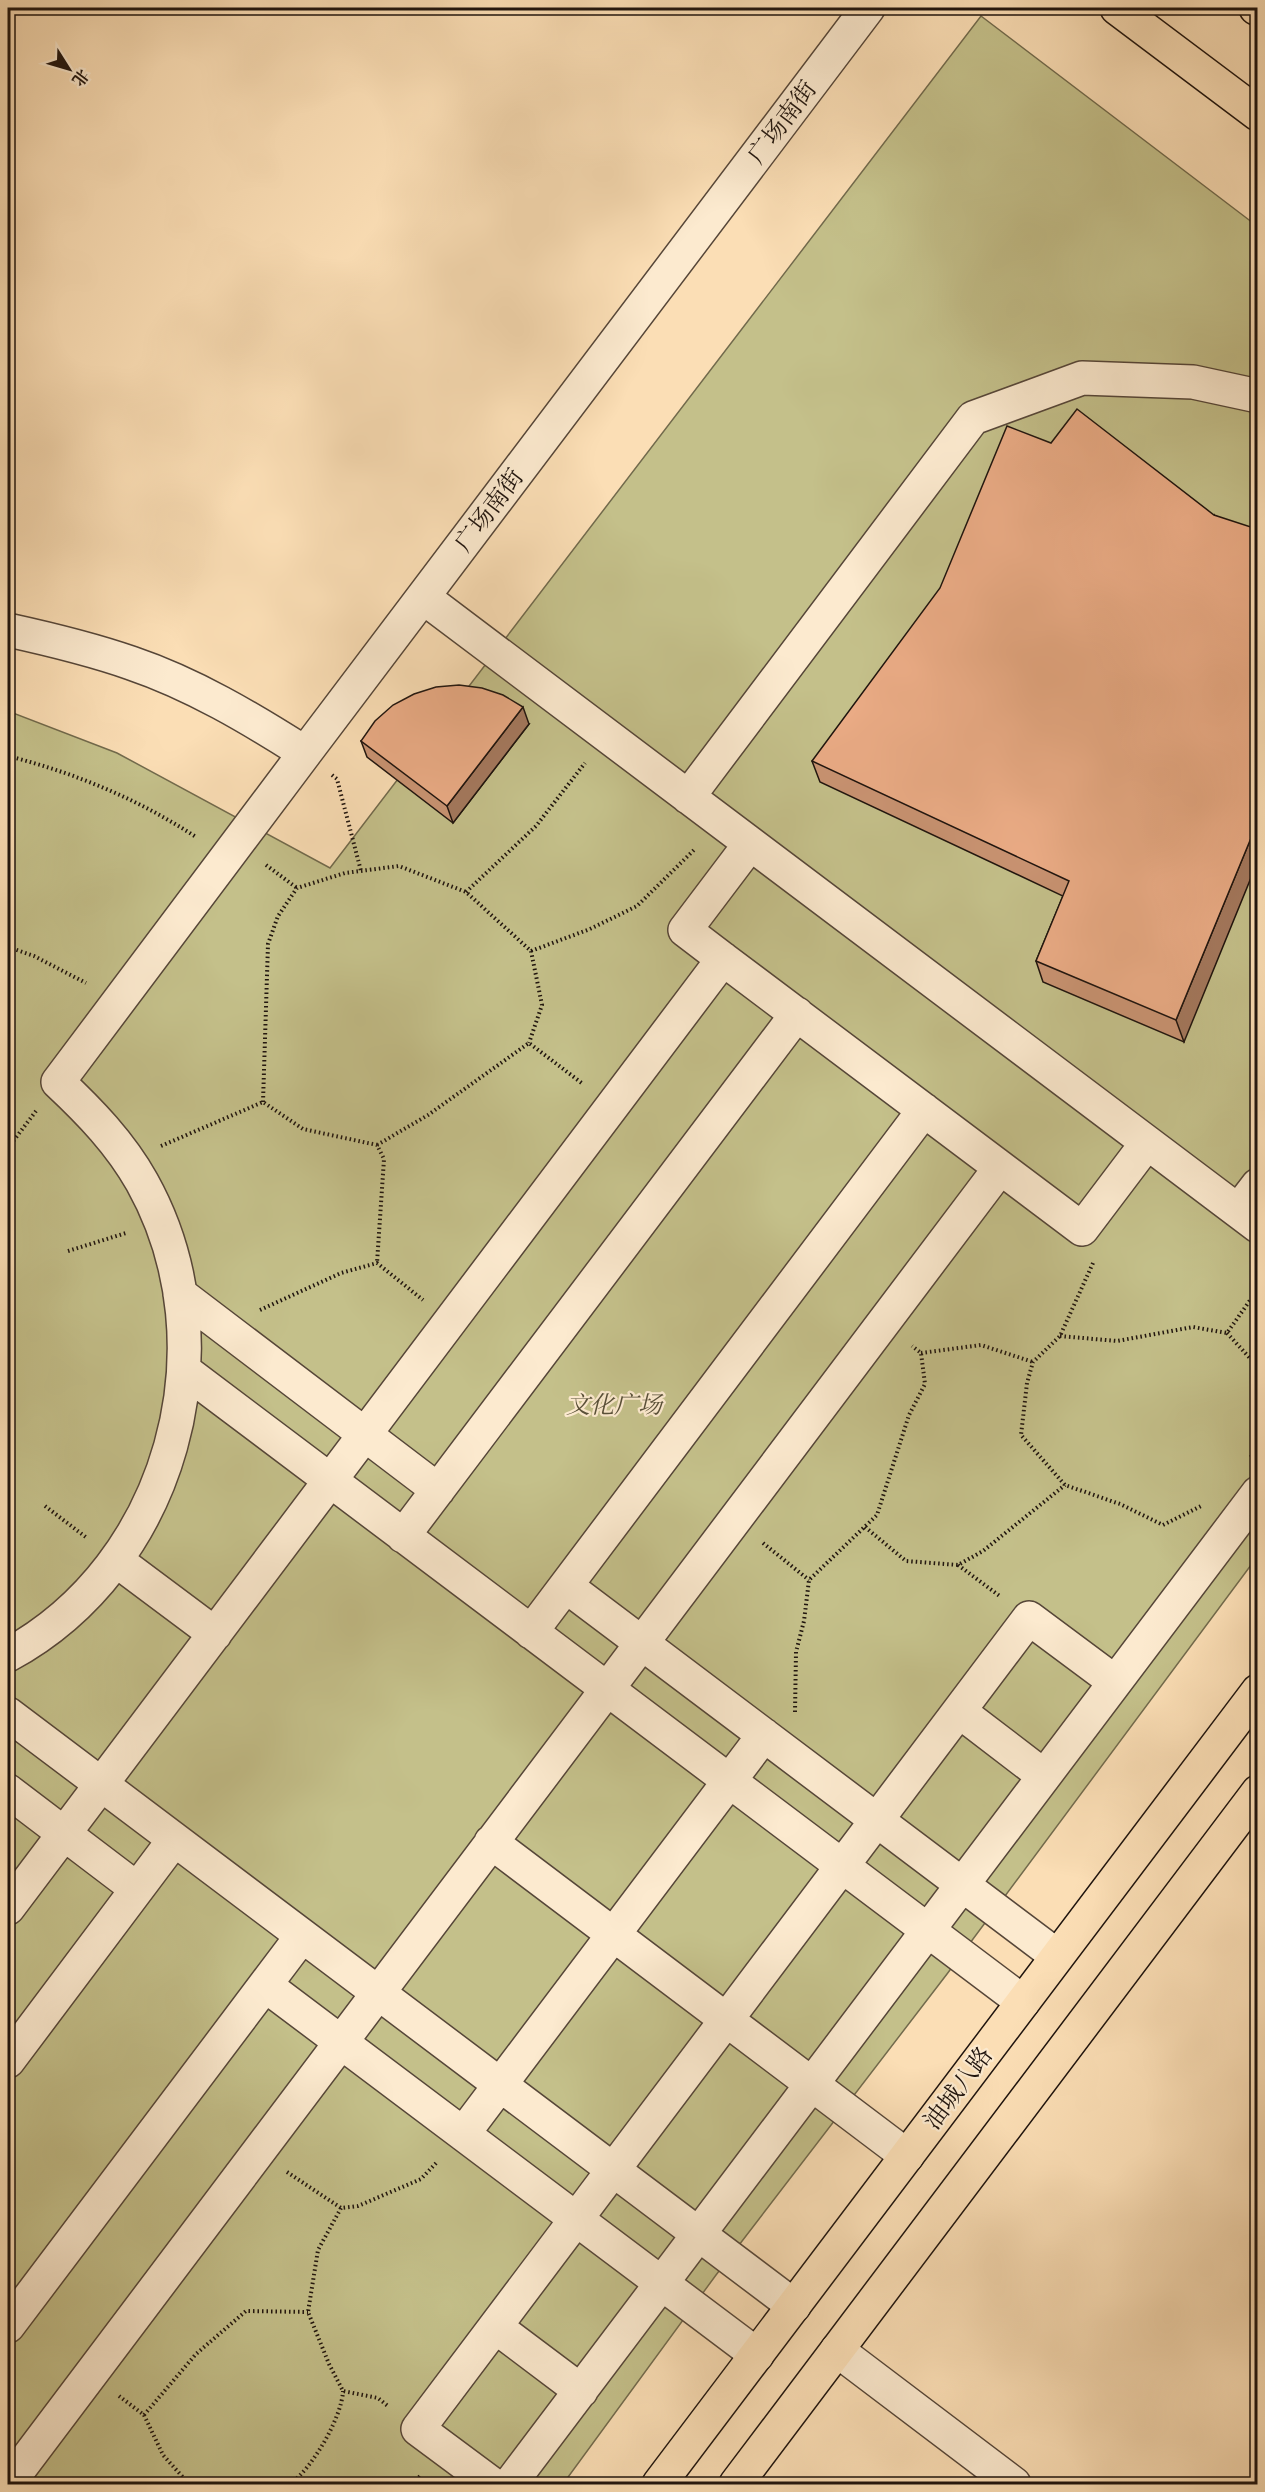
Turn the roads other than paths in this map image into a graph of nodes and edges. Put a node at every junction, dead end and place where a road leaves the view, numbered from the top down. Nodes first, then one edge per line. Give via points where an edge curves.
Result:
1 (868, 8) edge
2 (1117, 8) edge
3 (1257, 114) edge
4 (1257, 396) edge
5 (423, 597) junction
6 (8, 630) edge
7 (305, 753) junction
8 (688, 797) junction
9 (750, 844) junction
10 (723, 959) junction
11 (796, 1014) junction
12 (924, 1110) junction
13 (1147, 1143) junction
14 (1000, 1168) junction
15 (1257, 1185) edge
16 (1248, 1219) edge
17 (180, 1294) junction
18 (184, 1371) junction
19 (365, 1434) junction
20 (330, 1480) junction
21 (438, 1490) junction
22 (1257, 1493) edge
23 (404, 1536) junction
24 (116, 1560) junction
25 (566, 1586) junction
26 (531, 1632) junction
27 (214, 1634) junction
28 (642, 1643) junction
29 (8, 1655) edge
30 (1115, 1682) junction
31 (607, 1689) junction
32 (1257, 1691) edge
33 (959, 1711) junction
34 (8, 1714) edge
35 (770, 1740) junction
36 (1044, 1776) junction
37 (729, 1781) junction
38 (101, 1785) junction
39 (8, 1791) edge
40 (1257, 1792) edge
41 (877, 1820) junction
42 (64, 1833) junction
43 (174, 1840) junction
44 (491, 1842) junction
45 (842, 1867) junction
46 (962, 1885) junction
47 (137, 1889) junction
48 (8, 1908) edge
49 (928, 1931) junction
50 (614, 1935) junction
51 (302, 1936) junction
52 (1057, 1956) junction
53 (265, 1985) junction
54 (378, 1993) junction
55 (1023, 2002) junction
56 (727, 2020) junction
57 (341, 2042) junction
58 (8, 2061) edge
59 (812, 2084) junction
60 (500, 2085) junction
61 (463, 2134) junction
62 (907, 2156) junction
63 (613, 2171) junction
64 (576, 2220) junction
65 (698, 2235) junction
66 (662, 2284) junction
67 (794, 2307) junction
68 (8, 2326) edge
69 (495, 2327) junction
70 (837, 2350) junction
71 (757, 2355) junction
72 (581, 2391) junction
73 (8, 2484) edge
74 (492, 2484) edge
75 (510, 2484) edge
76 (659, 2484) edge
77 (736, 2484) edge
78 (1014, 2484) edge

1 - 5 street, 广场南街
2 - 3 main road
4 - 8 street via 1192,382 1082,378 973,418
5 - 7 street, 广场南街
5 - 8 street
6 - 7 street via 133,663 241,714
7 - 17 street, 广场南街 via 58,1082 90,1111 142,1182 161,1222
8 - 9 street
9 - 10 street via 685,930
9 - 13 street
10 - 11 street
10 - 19 street
11 - 12 street
11 - 21 street
12 - 14 street
12 - 25 street
13 - 14 street via 1082,1229
13 - 16 street
14 - 28 street
15 - 16 street
17 - 18 street
17 - 19 street
18 - 20 street
18 - 24 street via 174,1438 161,1480 142,1520
19 - 20 street
19 - 21 street
20 - 23 street
20 - 27 street
21 - 23 street
22 - 30 street
23 - 26 street
24 - 27 street
24 - 29 street via 90,1592 56,1623
25 - 26 street
25 - 28 street
26 - 31 street
27 - 38 street
28 - 31 street
28 - 35 street
30 - 33 street via 1029,1618
30 - 36 street
31 - 37 street
31 - 44 street
32 - 52 main road, 油城八路
33 - 36 street
33 - 41 street
34 - 38 street
35 - 37 street
35 - 41 street
36 - 46 street
37 - 45 street
37 - 50 street
38 - 42 street
38 - 43 street
39 - 42 street
40 - 70 main road
41 - 45 street
41 - 46 street
42 - 47 street
42 - 48 street
43 - 47 street
43 - 51 street
44 - 50 street
44 - 54 street
45 - 49 street
45 - 56 street
46 - 49 street
46 - 52 street
47 - 58 street
49 - 55 street
49 - 59 street
50 - 56 street
50 - 60 street
51 - 53 street
51 - 54 street
52 - 55 main road, 油城八路
53 - 57 street
53 - 68 street
54 - 57 street
54 - 60 street
55 - 62 main road, 油城八路
56 - 59 street
56 - 63 street
57 - 61 street
57 - 73 street
59 - 62 street
59 - 65 street
60 - 61 street
60 - 63 street
61 - 64 street
62 - 67 main road, 油城八路
63 - 64 street
63 - 65 street
64 - 66 street
64 - 69 street
65 - 66 street
65 - 67 street
66 - 71 street
66 - 72 street
67 - 71 main road, 油城八路
69 - 72 street
69 - 74 street via 418,2429
70 - 77 main road
70 - 78 street
71 - 76 main road, 油城八路
72 - 75 street

